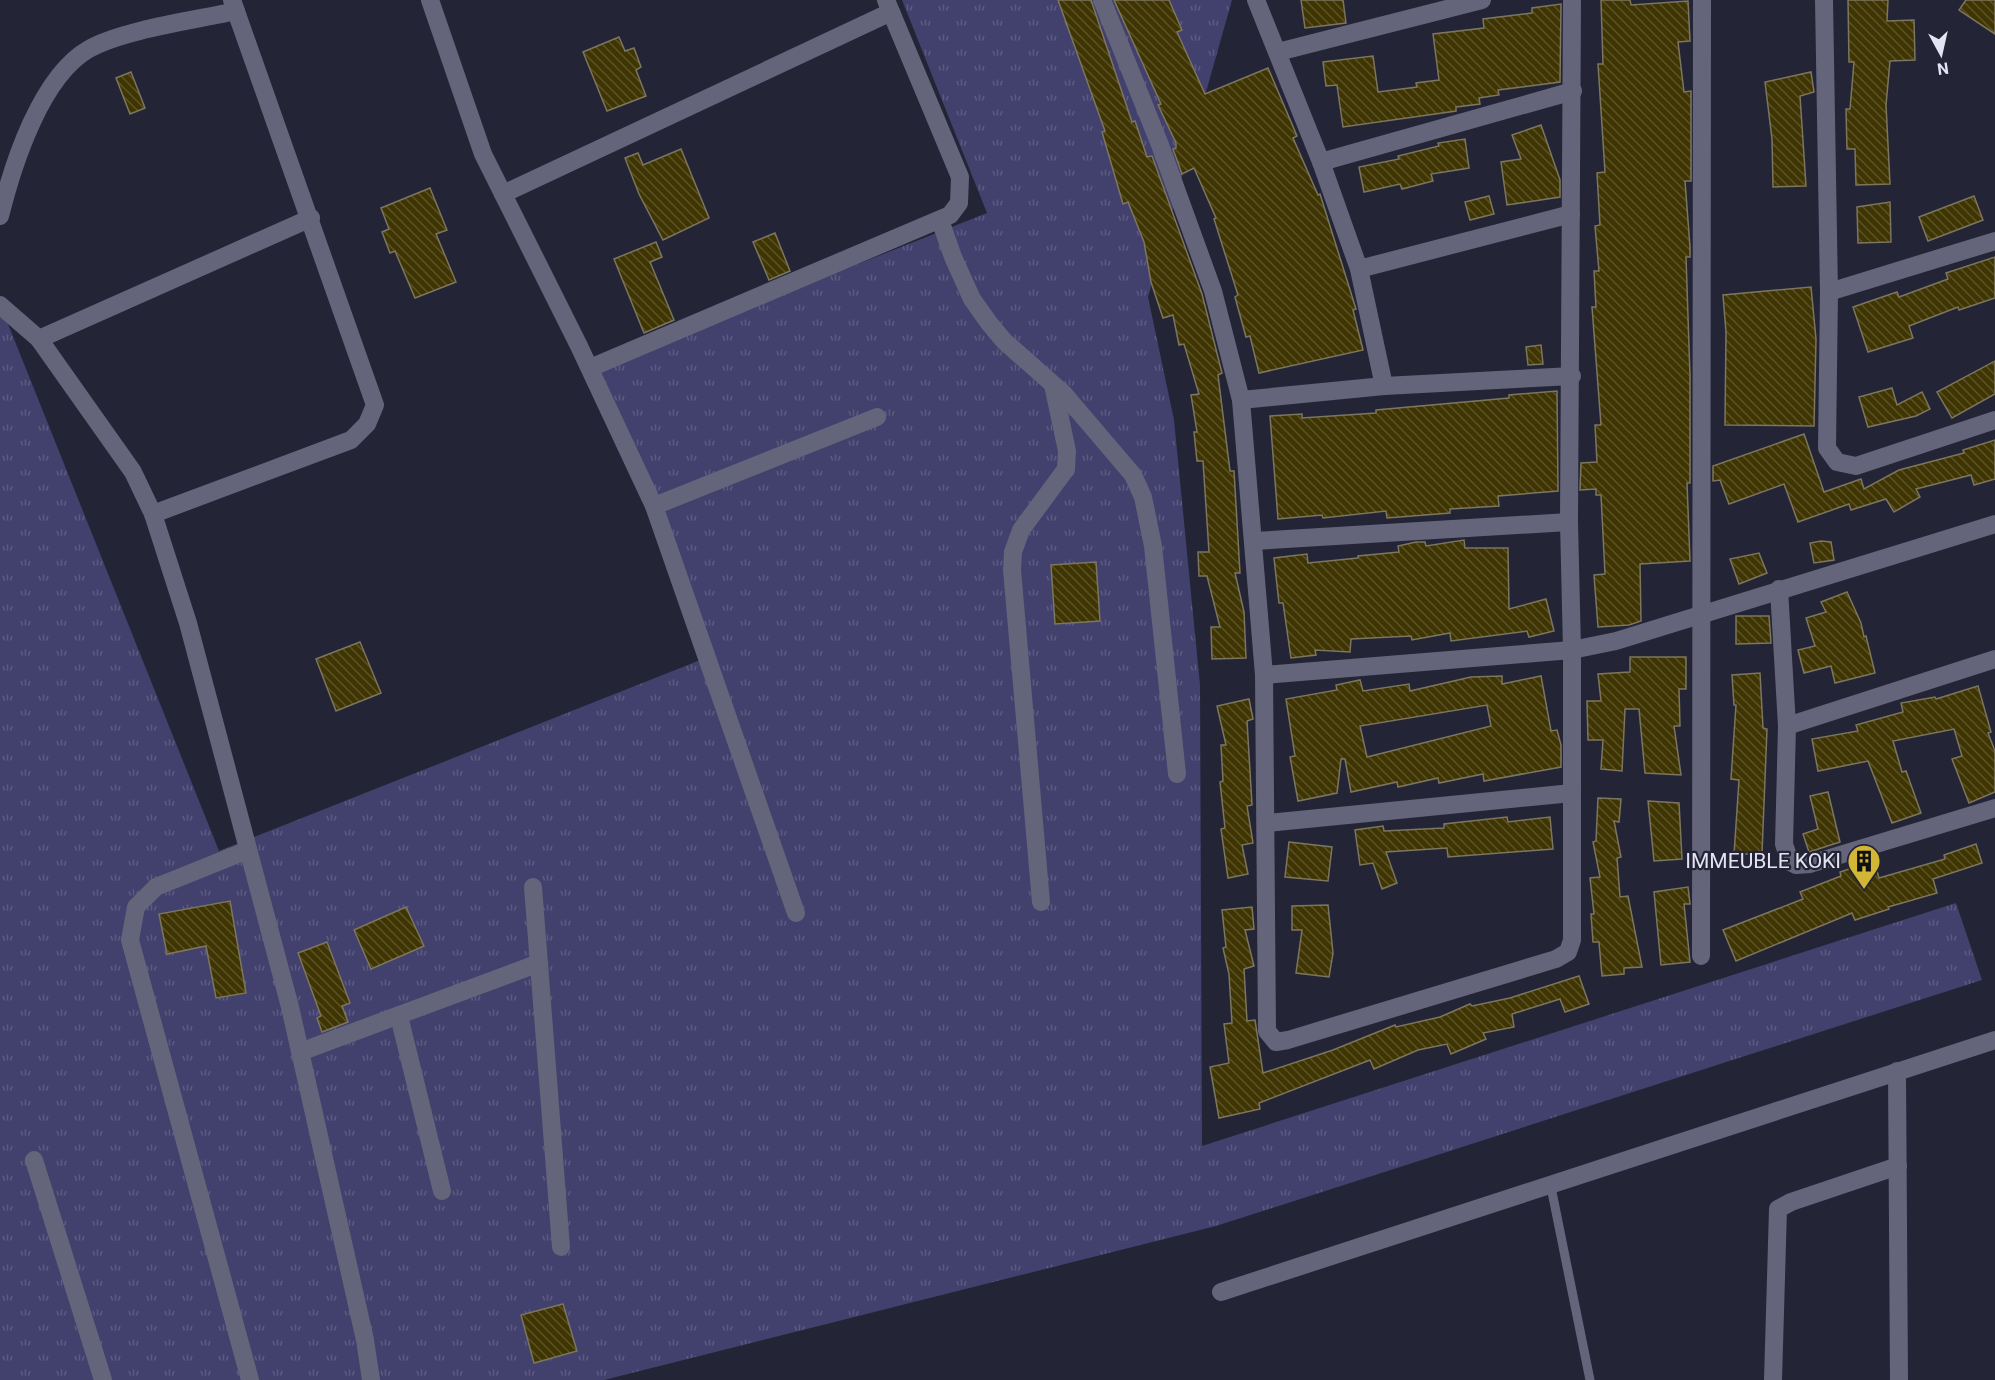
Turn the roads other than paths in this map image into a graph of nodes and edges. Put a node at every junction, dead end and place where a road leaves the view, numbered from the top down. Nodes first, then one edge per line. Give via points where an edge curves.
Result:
1 (430, 0) edge
2 (1102, 0) edge
3 (1256, 0) edge
4 (1482, 0) edge
5 (1572, 0) edge
6 (1702, 0) edge
7 (1824, 0) edge
8 (234, 6) edge
9 (889, 6) edge
10 (1278, 52) junction
11 (1573, 91) junction
12 (1321, 162) junction
13 (503, 194) junction
14 (1571, 214) junction
15 (0, 216) edge
16 (311, 218) junction
17 (940, 220) junction
18 (1995, 241) edge
19 (1359, 269) junction
20 (1829, 292) junction
21 (0, 305) edge
22 (39, 339) junction
23 (590, 368) junction
24 (1572, 376) junction
25 (1053, 385) junction
26 (1384, 386) junction
27 (1241, 400) junction
28 (877, 417) dead end
29 (1995, 420) edge
30 (654, 506) junction
31 (153, 514) junction
32 (1569, 522) junction
33 (1995, 524) edge
34 (1254, 541) junction
35 (1779, 589) junction
36 (1700, 615) junction
37 (1572, 650) junction
38 (1995, 659) edge
39 (1264, 675) junction
40 (1787, 726) junction
41 (1177, 774) dead end
42 (1572, 793) junction
43 (1995, 808) edge
44 (1267, 823) junction
45 (248, 850) junction
46 (534, 887) dead end
47 (1041, 902) dead end
48 (796, 912) dead end
49 (1701, 956) dead end
50 (539, 963) junction
51 (399, 1016) junction
52 (1995, 1040) edge
53 (300, 1052) junction
54 (1897, 1071) junction
55 (34, 1160) dead end
56 (1898, 1166) junction
57 (1551, 1187) junction
58 (442, 1191) dead end
59 (561, 1247) dead end
60 (1221, 1292) dead end
61 (103, 1380) edge
62 (250, 1380) edge
63 (371, 1380) edge
64 (1590, 1380) edge
65 (1773, 1380) edge
66 (1899, 1380) edge

1 - 13 street via 483,154
2 - 27 street via 1213,291
3 - 10 street
4 - 10 street
5 - 11 street
6 - 36 street
7 - 20 street
8 - 15 street via 90,48 67,64 46,90
8 - 16 street
9 - 13 street
9 - 17 street via 960,177 959,203
10 - 12 street
11 - 12 street
11 - 14 street
12 - 19 street
13 - 23 street
14 - 19 street
14 - 24 street
16 - 22 street
16 - 31 street via 370,385 375,405 367,424 351,440
17 - 23 street
17 - 25 street via 972,299 1004,340
18 - 20 street
19 - 26 street
20 - 29 street via 1827,448 1837,462 1856,466
21 - 22 street
22 - 31 street via 133,472
23 - 30 street
24 - 26 street
24 - 32 street
25 - 41 street via 1133,475 1143,497 1153,546
25 - 47 street via 1068,451 1066,469 1021,530 1012,570
26 - 27 street
27 - 34 street
28 - 30 street
30 - 48 street
31 - 45 street via 188,623
32 - 34 street
32 - 37 street
33 - 35 street
34 - 39 street
35 - 36 street
35 - 40 street
36 - 37 street
36 - 49 street
37 - 39 street
37 - 42 street
38 - 40 street
39 - 44 street
40 - 43 street via 1784,844 1790,862 1796,866
42 - 44 street
42 - 44 street via 1572,940 1568,952 1276,1042 1268,1031
45 - 53 street
45 - 62 street via 156,886 136,907 130,940
46 - 50 street
50 - 51 street
50 - 59 street
51 - 53 street
51 - 58 street
52 - 54 street
53 - 63 street
54 - 56 street
54 - 57 street
55 - 61 street
56 - 65 street via 1778,1209
56 - 66 street
57 - 60 street
57 - 64 lane

